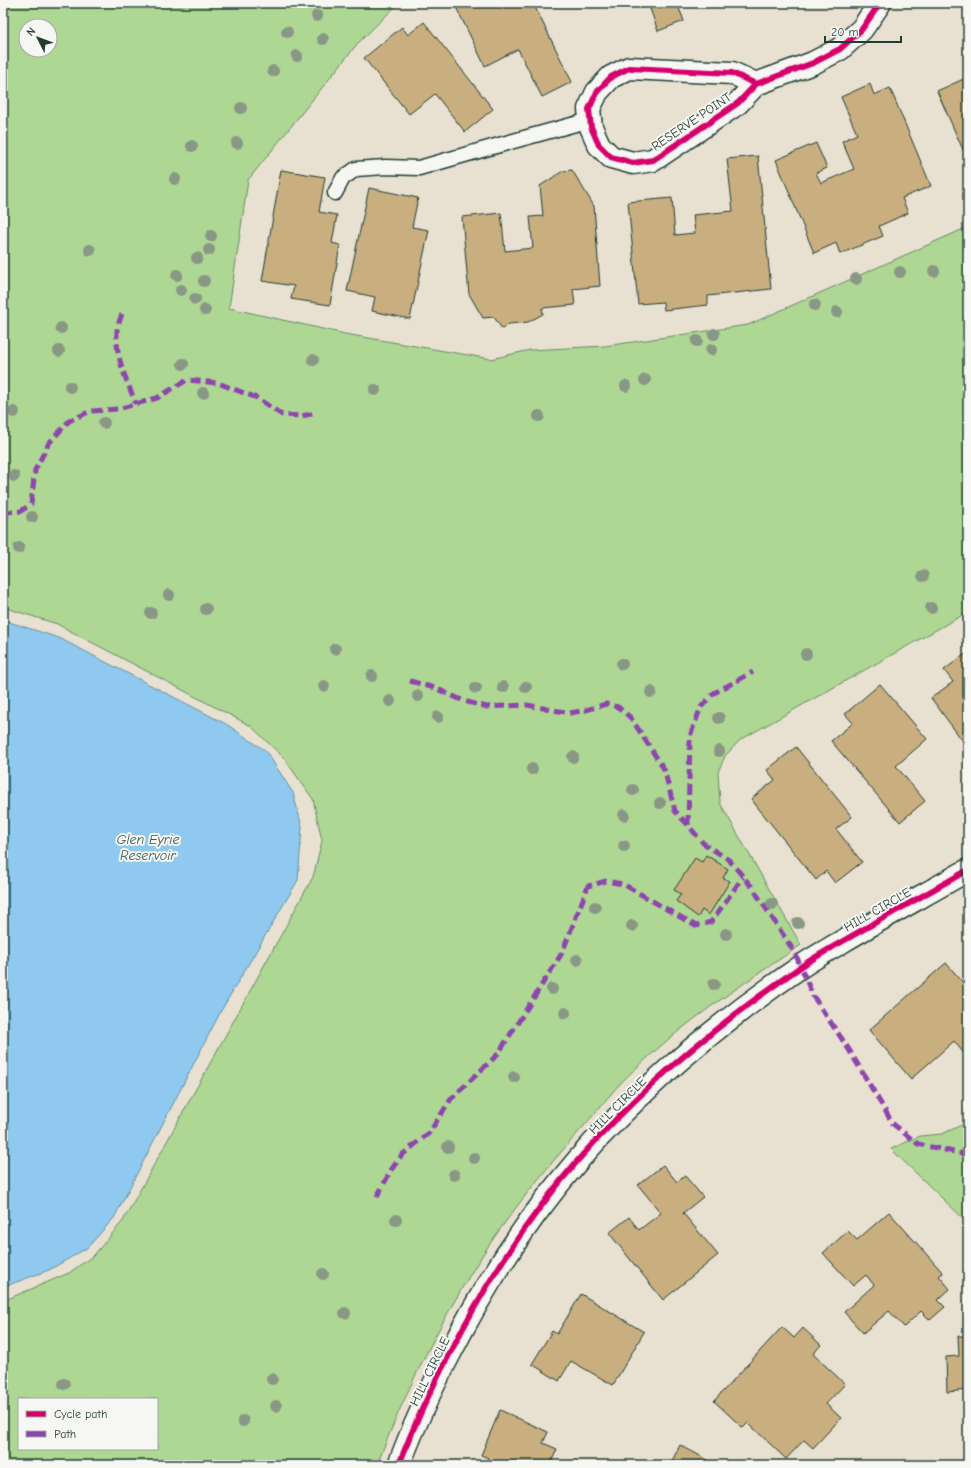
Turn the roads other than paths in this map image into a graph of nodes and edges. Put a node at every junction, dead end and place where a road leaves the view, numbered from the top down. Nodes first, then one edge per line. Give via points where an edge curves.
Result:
1 (880, 3) edge
2 (756, 84) junction
3 (590, 120) junction
4 (335, 193) dead end
5 (968, 870) edge
6 (399, 1465) edge

1 - 2 street, RESERVE POINT via 862,29 840,48 813,63
2 - 3 street, RESERVE POINT via 732,73 629,68 611,77 597,92 589,109
2 - 3 street, RESERVE POINT via 738,103 653,160 633,163 611,157 599,145
3 - 4 lane via 419,168 356,169 343,178
5 - 6 street, HILL CIRCLE via 861,930 801,967 751,1003 702,1040 624,1112 578,1160 499,1266 466,1322 436,1380

